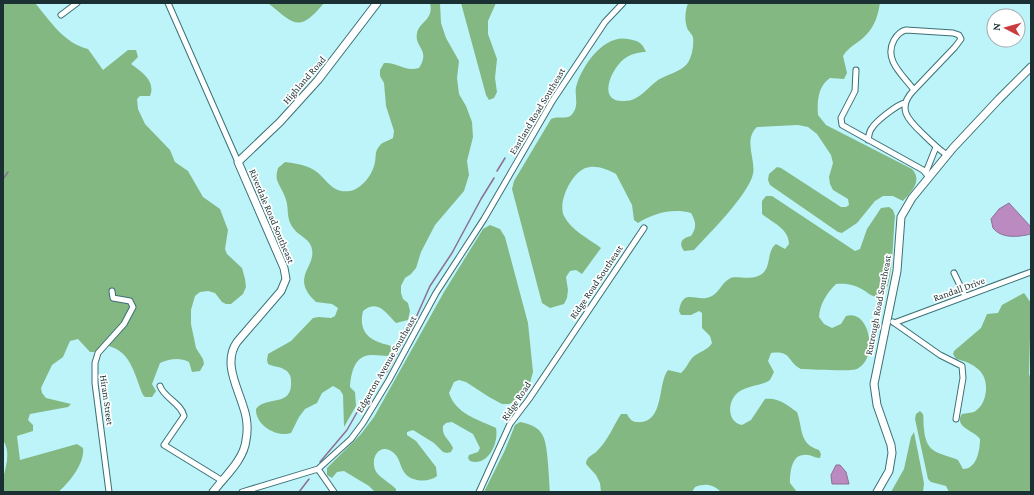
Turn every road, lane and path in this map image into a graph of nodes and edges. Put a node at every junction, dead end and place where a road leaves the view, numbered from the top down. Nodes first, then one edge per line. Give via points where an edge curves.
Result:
1 (77, 3) edge
2 (168, 3) edge
3 (377, 3) edge
4 (623, 3) edge
5 (62, 15) dead end
6 (1031, 67) edge
7 (856, 70) dead end
8 (914, 90) junction
9 (905, 103) junction
10 (868, 140) junction
11 (936, 147) junction
12 (947, 155) junction
13 (238, 162) junction
14 (928, 175) junction
15 (644, 228) dead end
16 (474, 235) joint
17 (1031, 272) edge
18 (954, 273) dead end
19 (112, 291) dead end
20 (965, 296) junction
21 (886, 321) junction
22 (894, 323) junction
23 (564, 346) joint
24 (160, 386) dead end
25 (956, 419) dead end
26 (318, 469) junction
27 (221, 480) junction
28 (109, 492) edge
29 (213, 492) edge
30 (242, 492) edge
31 (334, 492) edge
32 (479, 492) edge
33 (877, 492) edge

1 - 5 street
2 - 13 street, Riverdale Road Southeast
3 - 13 street, Highland Road via 318,80 280,122
4 - 16 street, Eastland Road Southeast via 605,22 557,94
6 - 12 street, Rutrough Road Southeast
7 - 10 street via 855,91 840,121 843,127
8 - 8 street via 891,58 890,49 899,33 906,30 959,35 961,39 958,44
8 - 9 street
9 - 10 street via 899,104 874,126
9 - 11 street via 908,119
10 - 14 street
11 - 12 street
11 - 14 street
12 - 14 street, Rutrough Road Southeast
13 - 27 street, Riverdale Road Southeast via 284,268 286,279 281,291 232,350 232,372 244,407 247,426 246,442 238,460
14 - 21 street, Rutrough Road Southeast via 902,217 897,271
15 - 23 street, Ridge Road Southeast
16 - 26 street, Edgerton Avenue Southeast via 436,293 399,363 363,423 351,439
17 - 20 street, Randall Drive
18 - 20 street
19 - 28 street, Hiram Street via 113,298 130,301 133,307 124,324 98,353 95,363 95,382
20 - 22 street, Randall Drive
21 - 22 street
21 - 33 street, Rutrough Road Southeast via 874,391 891,445 892,459 889,471
22 - 25 street via 940,355 962,366 963,378
23 - 32 street, Ridge Road via 514,418
24 - 27 street via 184,416 164,445
26 - 30 street
26 - 31 street
27 - 29 street, Riverdale Road Southeast

